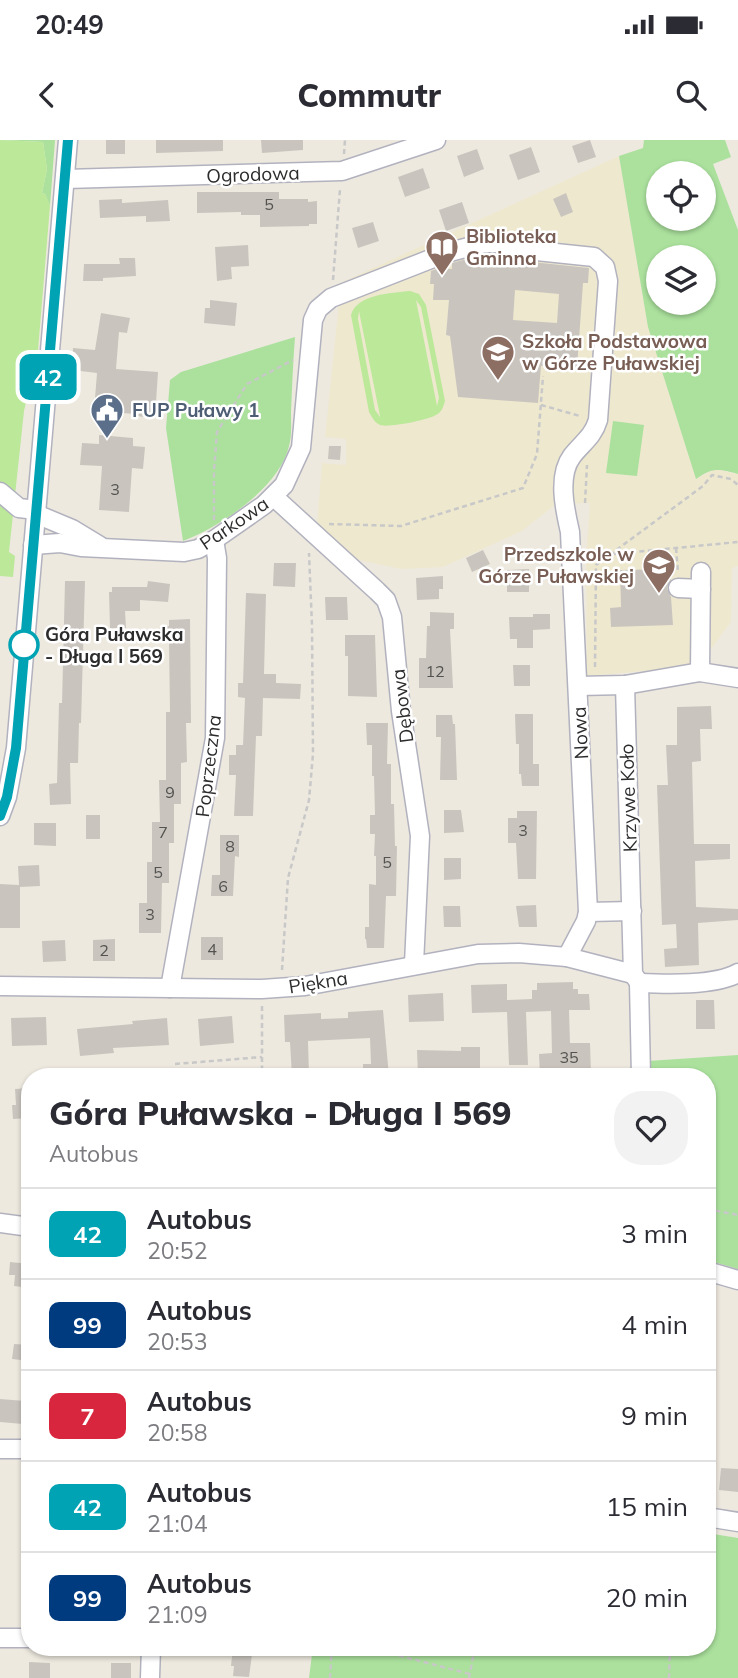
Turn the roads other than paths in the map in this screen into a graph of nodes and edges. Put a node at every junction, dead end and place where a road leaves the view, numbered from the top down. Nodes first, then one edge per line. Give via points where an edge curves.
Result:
1 (68, 140) edge
2 (436, 140) edge
3 (65, 178) junction
4 (334, 298) joint
5 (274, 497) junction
6 (3, 499) edge
7 (36, 512) junction
8 (214, 540) junction
9 (33, 545) junction
10 (100, 546) junction
11 (678, 588) road end
12 (700, 672) junction
13 (738, 678) edge
14 (578, 685) junction
15 (625, 685) junction
16 (4, 796) edge
17 (0, 816) edge
18 (632, 911) junction
19 (588, 912) junction
20 (566, 957) junction
21 (414, 964) junction
22 (738, 973) edge
23 (636, 978) junction
24 (0, 986) edge
25 (170, 988) junction
26 (641, 1068) edge
27 (0, 1223) edge
28 (21, 1226) edge
29 (716, 1274) edge
30 (738, 1280) edge
31 (0, 1449) edge
32 (21, 1449) edge
33 (716, 1518) edge
34 (738, 1522) edge
35 (0, 1638) edge
36 (21, 1638) edge
37 (151, 1656) edge
38 (150, 1678) edge

1 - 3 street
2 - 3 street, Ogrodowa via 342,171
3 - 7 street
4 - 5 street, Parkowa via 318,309 310,332 300,448
4 - 14 street, Nowa via 446,253 484,243 584,254 606,267 598,420 589,440 566,467 564,504
5 - 8 street, Parkowa
5 - 21 street, Dębowa via 386,600 392,617 420,836
6 - 7 street, Parkowa
7 - 9 street
7 - 10 street, Parkowa
8 - 10 street, Parkowa via 184,552
8 - 25 street, Poprzeczna via 215,738
9 - 10 street, Parkowa
9 - 16 street via 16,748
11 - 12 street via 701,580
12 - 13 street
12 - 15 street
14 - 15 street
14 - 19 street, Nowa
15 - 18 street, Krzywe Koło
16 - 17 street
18 - 19 street
18 - 23 street, Krzywe Koło
19 - 20 street, Nowa
20 - 21 street, Piękna via 478,954
20 - 23 street, Piękna
21 - 25 street, Piękna via 305,986
22 - 23 street via 659,984
23 - 26 street, Krzywe Koło
24 - 25 street, Piękna
27 - 28 street
29 - 30 street
31 - 32 street
33 - 34 street
35 - 36 street
37 - 38 street

